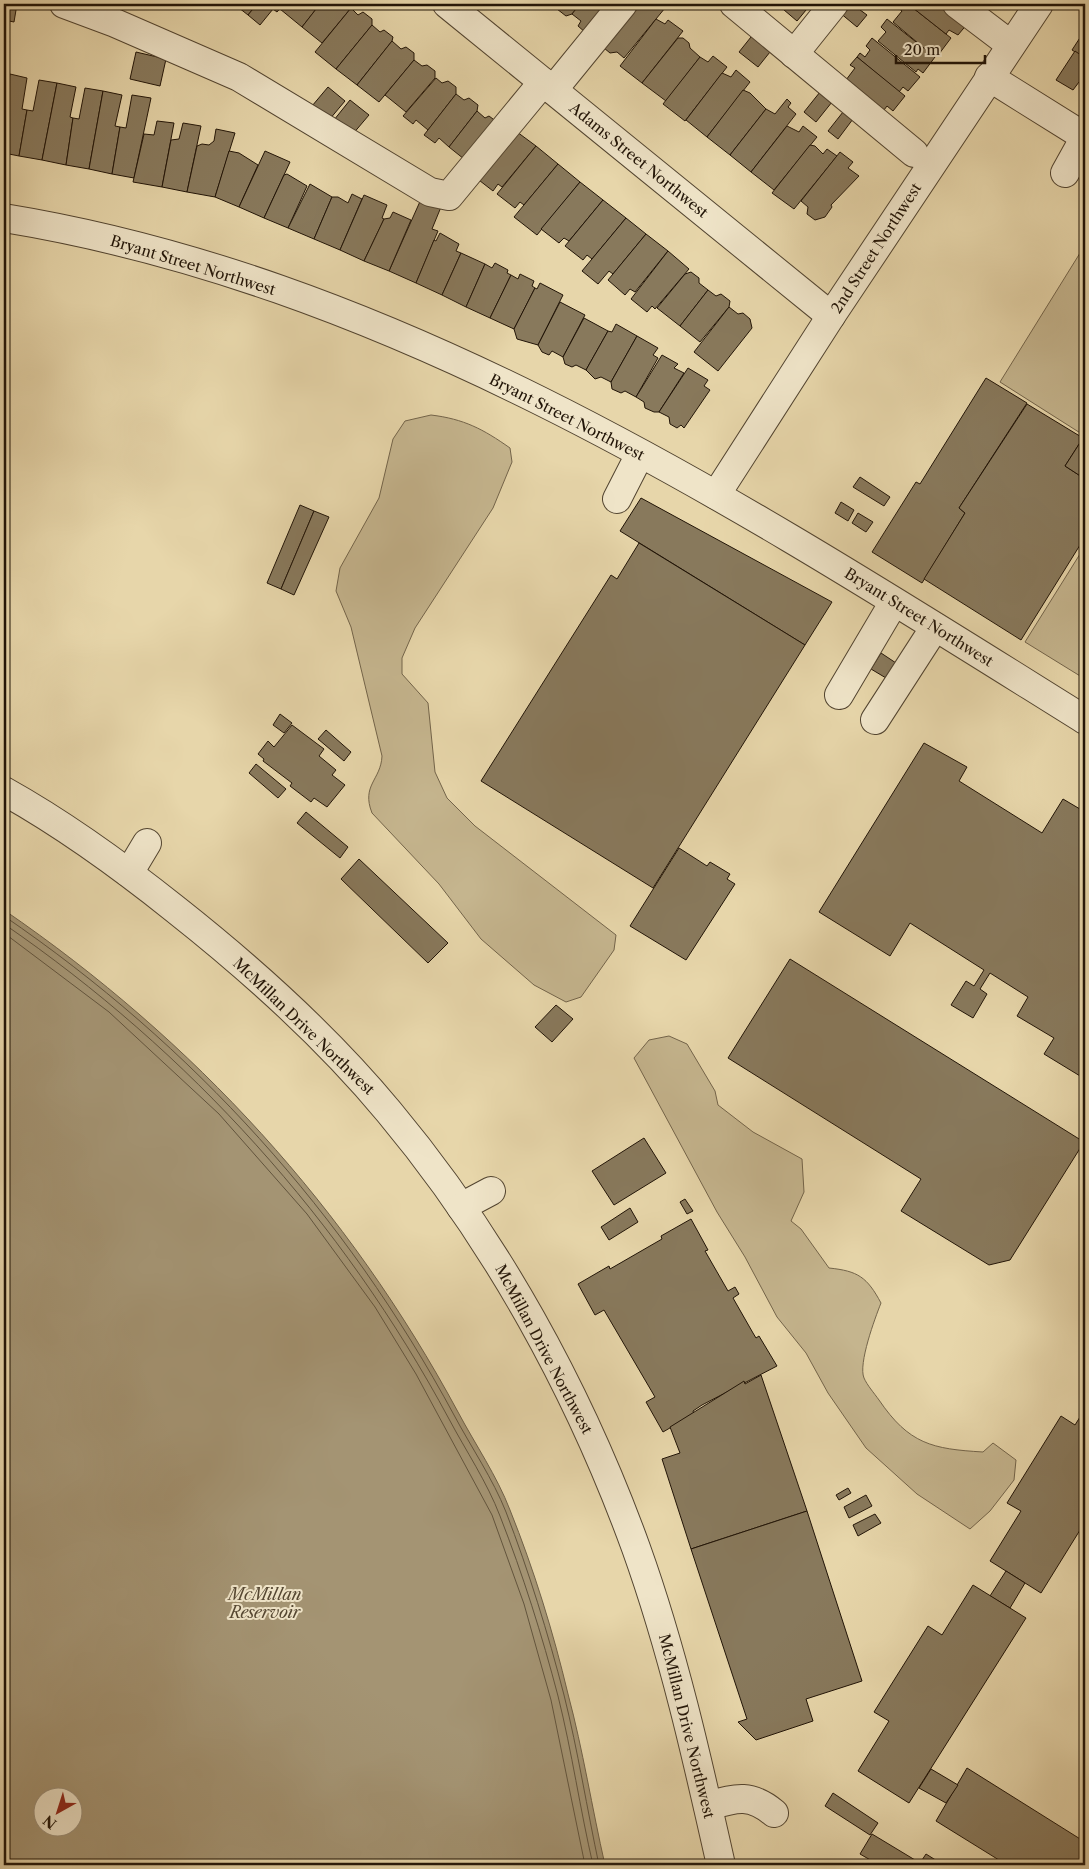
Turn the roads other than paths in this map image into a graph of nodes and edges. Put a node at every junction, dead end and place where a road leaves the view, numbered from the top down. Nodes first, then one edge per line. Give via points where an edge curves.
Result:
1 (64, 4) edge
2 (447, 4) edge
3 (623, 4) edge
4 (734, 4) edge
5 (834, 4) edge
6 (957, 4) edge
7 (1039, 4) edge
8 (1011, 46) junction
9 (794, 54) junction
10 (989, 77) junction
11 (548, 86) junction
12 (1085, 137) edge
13 (914, 153) dead end
14 (1065, 173) dead end
15 (4, 218) edge
16 (831, 316) junction
17 (640, 454) junction
18 (716, 495) junction
19 (617, 499) dead end
20 (894, 602) junction
21 (934, 627) junction
22 (839, 695) dead end
23 (874, 720) dead end
24 (1085, 720) edge
25 (4, 791) edge
26 (147, 843) dead end
27 (129, 873) junction
28 (491, 1190) dead end
29 (461, 1207) junction
30 (708, 1806) junction
31 (774, 1813) dead end
32 (721, 1865) edge

1 - 11 street via 239,77 430,192 449,196
2 - 11 street, Adams Street Northwest
3 - 11 street
4 - 9 street
5 - 9 street
6 - 8 street
7 - 8 street, 2nd Street Northwest
8 - 10 street, 2nd Street Northwest
9 - 13 street
10 - 12 street
10 - 16 street, 2nd Street Northwest
11 - 16 street, Adams Street Northwest
12 - 14 street
15 - 17 street, Bryant Street Northwest via 75,231 161,253 304,299 487,376
16 - 18 street, 2nd Street Northwest
17 - 18 street, Bryant Street Northwest
17 - 19 street
18 - 20 street, Bryant Street Northwest
20 - 21 street, Bryant Street Northwest
20 - 22 street
21 - 23 street
21 - 24 street, Bryant Street Northwest
25 - 27 street, McMillan Drive Northwest via 69,830
26 - 27 street
27 - 29 street, McMillan Drive Northwest via 294,1001 388,1110
28 - 29 street
29 - 30 street, McMillan Drive Northwest via 531,1320 567,1388 618,1502 668,1644
30 - 31 street via 746,1799 760,1802
30 - 32 street, McMillan Drive Northwest

